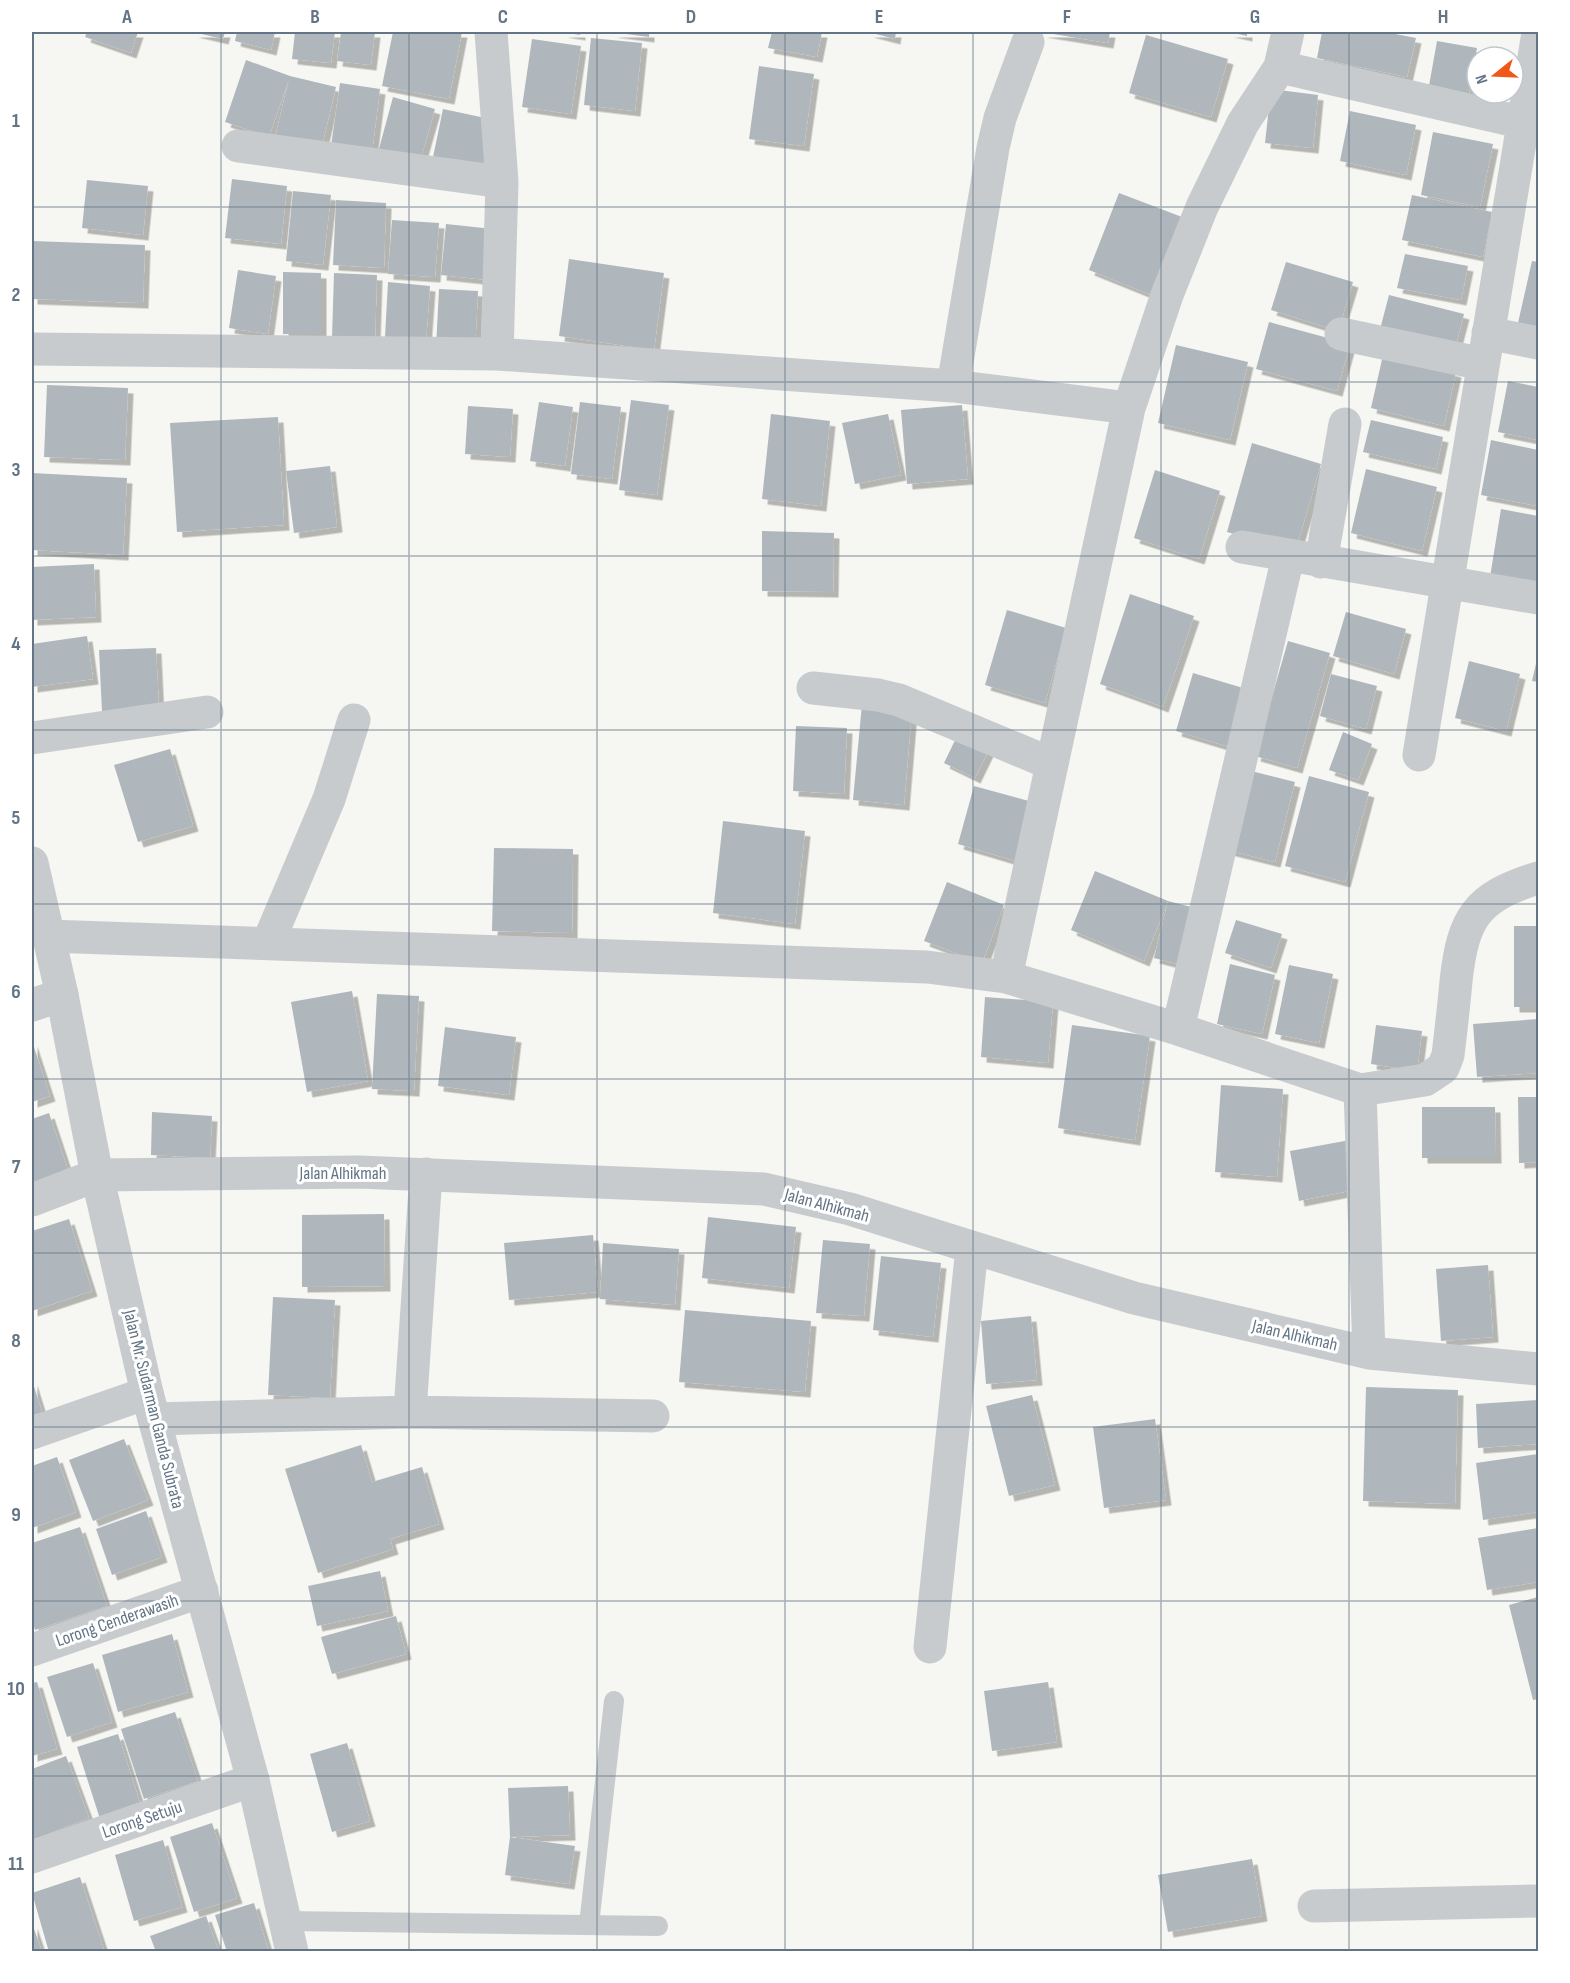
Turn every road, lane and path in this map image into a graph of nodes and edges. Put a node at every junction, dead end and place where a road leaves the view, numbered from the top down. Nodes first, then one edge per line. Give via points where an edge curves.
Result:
1 (491, 32) edge
2 (1288, 32) edge
3 (1539, 33) edge
4 (1028, 42) dead end
5 (1280, 67) junction
6 (1531, 124) edge
7 (238, 146) dead end
8 (502, 182) junction
9 (1341, 334) dead end
10 (1539, 343) edge
11 (1485, 348) junction
12 (32, 349) edge
13 (497, 354) junction
14 (953, 386) junction
15 (1129, 408) junction
16 (1345, 424) dead end
17 (1242, 547) dead end
18 (1288, 556) junction
19 (1321, 562) junction
20 (1446, 582) junction
21 (1539, 598) edge
22 (813, 688) dead end
23 (207, 712) dead end
24 (354, 720) dead end
25 (32, 738) edge
26 (1419, 754) dead end
27 (1052, 764) junction
28 (32, 863) edge
29 (1539, 878) edge
30 (48, 936) junction
31 (268, 943) junction
32 (1006, 977) junction
33 (62, 995) junction
34 (32, 1005) edge
35 (1178, 1029) junction
36 (1360, 1090) junction
37 (426, 1174) junction
38 (97, 1175) junction
39 (32, 1200) edge
40 (972, 1248) junction
41 (1369, 1353) junction
42 (1539, 1369) edge
43 (150, 1406) junction
44 (410, 1412) junction
45 (653, 1416) dead end
46 (32, 1433) edge
47 (202, 1591) junction
48 (930, 1647) dead end
49 (32, 1650) edge
50 (614, 1701) dead end
51 (253, 1780) junction
52 (32, 1857) edge
53 (1539, 1901) edge
54 (1314, 1906) dead end
55 (589, 1925) junction
56 (658, 1926) dead end
57 (289, 1936) edge

1 - 8 street
2 - 5 street
3 - 6 street
4 - 14 street via 993,148
5 - 6 street
5 - 15 street via 1243,123 1211,187 1167,295
6 - 11 street
7 - 8 street
8 - 13 street
9 - 11 street
10 - 11 street
11 - 20 street
12 - 13 street
13 - 14 street
14 - 15 street
15 - 27 street
16 - 19 street
17 - 18 street
18 - 19 street
18 - 35 street
19 - 20 street
20 - 21 street
20 - 26 street
22 - 27 street via 899,700
23 - 25 street
24 - 31 street via 329,799
27 - 32 street
28 - 30 street, Jalan Mr. Sudarman Ganda Subrata
29 - 36 street via 1494,897 1467,926 1459,948 1448,1055 1443,1068 1425,1080
30 - 31 street
30 - 33 street, Jalan Mr. Sudarman Ganda Subrata
31 - 32 street via 927,966
32 - 35 street
33 - 34 street
33 - 38 street, Jalan Mr. Sudarman Ganda Subrata
35 - 36 street
36 - 41 street
37 - 38 street, Jalan Alhikmah
37 - 40 street, Jalan Alhikmah via 764,1189 840,1206
37 - 44 street
38 - 39 street
38 - 43 street, Jalan Mr. Sudarman Ganda Subrata
40 - 41 street, Jalan Alhikmah via 1134,1298
40 - 48 street
41 - 42 street, Jalan Alhikmah
43 - 44 street
43 - 46 street
43 - 47 street, Jalan Mr. Sudarman Ganda Subrata
44 - 45 street
47 - 49 street, Lorong Cenderawasih
47 - 51 street, Jalan Mr. Sudarman Ganda Subrata
50 - 55 lane
51 - 52 street, Lorong Setuju
51 - 57 street, Jalan Mr. Sudarman Ganda Subrata
53 - 54 street
55 - 56 lane
55 - 57 lane

